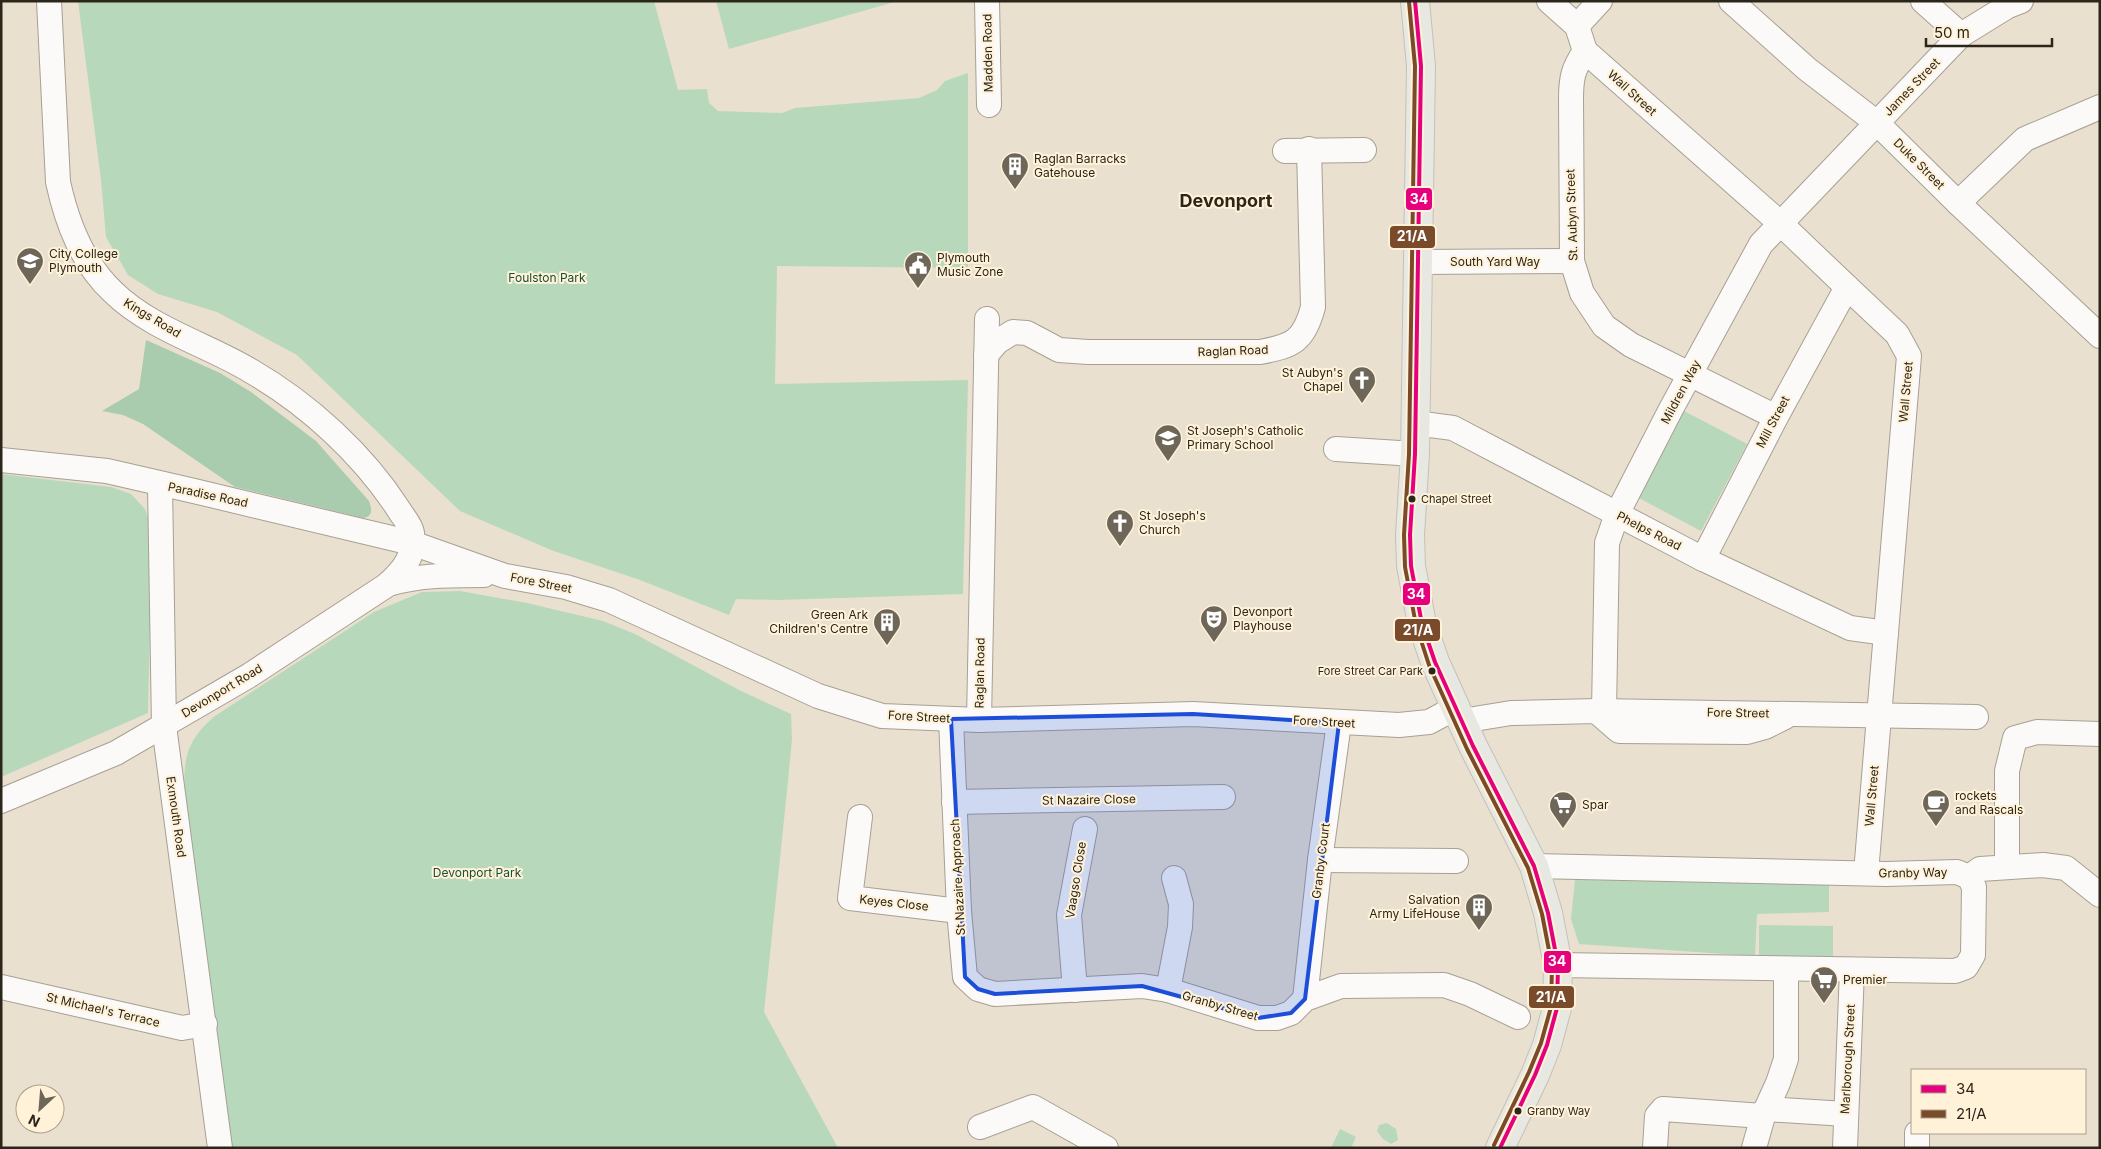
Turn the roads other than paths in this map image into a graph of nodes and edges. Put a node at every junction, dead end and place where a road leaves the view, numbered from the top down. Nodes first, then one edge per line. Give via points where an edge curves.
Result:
1 (49, 1) edge
2 (987, 1) edge
3 (1415, 1) edge
4 (1549, 1) edge
5 (1600, 1) edge
6 (1731, 1) edge
7 (1923, 1) edge
8 (2021, 1) edge
9 (1577, 26) junction
10 (1961, 35) junction
11 (1585, 51) junction
12 (990, 105) dead end
13 (2100, 107) edge
14 (1877, 123) junction
15 (1309, 150) junction
16 (1364, 150) dead end
17 (1285, 151) dead end
18 (1958, 203) junction
19 (1781, 224) junction
20 (1572, 261) junction
21 (1418, 262) junction
22 (1847, 287) junction
23 (987, 319) dead end
24 (2100, 336) edge
25 (986, 355) junction
26 (1690, 373) junction
27 (1776, 417) junction
28 (1415, 423) junction
29 (1336, 449) dead end
30 (1415, 454) junction
31 (1, 460) edge
32 (160, 485) junction
33 (1617, 514) junction
34 (412, 543) junction
35 (1703, 558) junction
36 (505, 576) junction
37 (387, 585) junction
38 (1886, 633) junction
39 (1600, 711) junction
40 (1459, 715) junction
41 (1879, 715) junction
42 (1976, 717) dead end
43 (951, 719) junction
44 (979, 720) junction
45 (1339, 723) junction
46 (164, 726) junction
47 (2100, 734) edge
48 (1223, 797) dead end
49 (1, 801) edge
50 (954, 802) junction
51 (860, 817) dead end
52 (1085, 829) dead end
53 (1320, 860) junction
54 (1456, 861) dead end
55 (1534, 866) junction
56 (2007, 867) junction
57 (1866, 874) junction
58 (1968, 877) junction
59 (1174, 878) dead end
60 (2100, 894) edge
61 (959, 911) junction
62 (1558, 965) junction
63 (1786, 969) junction
64 (1852, 970) junction
65 (1, 987) edge
66 (1075, 990) junction
67 (1168, 990) junction
68 (1017, 993) joint
69 (1305, 999) junction
70 (1503, 1017) dead end
71 (205, 1024) junction
72 (1765, 1113) junction
73 (1846, 1114) junction
74 (980, 1127) dead end
75 (1917, 1134) edge
76 (220, 1148) edge
77 (1106, 1148) edge
78 (1500, 1148) edge
79 (1655, 1148) edge
80 (1754, 1148) edge
81 (1845, 1148) edge
82 (1917, 1148) edge

1 - 34 street, Kings Road via 58,182 76,242 112,292 136,311 252,371 315,418 380,482 412,530
2 - 12 street, Madden Road
3 - 21 main road via 1421,66
4 - 9 street
5 - 9 street
6 - 14 street, Duke Street via 1808,69
7 - 10 street
8 - 10 street, James Street
9 - 11 street
10 - 14 street, James Street
11 - 19 street, Wall Street
11 - 20 street, St. Aubyn Street via 1571,78
13 - 18 street via 2024,140
14 - 18 street, Duke Street
14 - 19 street, Mildren Way
15 - 16 street
15 - 17 street
15 - 25 street, Raglan Road via 1313,307 1308,326 1295,340 1281,348 1260,352 1088,352 1059,350 1027,333 1013,332 997,342
18 - 24 street, Duke Street
19 - 22 street, Wall Street
19 - 26 street, Mildren Way via 1761,244
20 - 21 street, South Yard Way
20 - 26 street, St. Aubyn Street via 1582,293 1604,326 1631,344
21 - 28 main road
22 - 27 street, Mill Street
22 - 38 street, Wall Street via 1897,334 1909,356
23 - 25 street, Raglan Road
25 - 44 street, Raglan Road
26 - 27 street, St. Aubyn Street
26 - 33 street, Mildren Way
27 - 35 street, Mill Street
28 - 30 main road
28 - 33 street, Phelps Road via 1453,428
29 - 30 street
30 - 40 main road via 1411,566 1422,624
31 - 32 street, Paradise Road via 107,471
32 - 34 street, Paradise Road
32 - 46 street, Exmouth Road
33 - 35 street, Phelps Road
33 - 39 street, Mildren Way via 1607,543
34 - 36 street, Fore Street
34 - 37 street, Devonport Road via 402,571
35 - 38 street, Phelps Road via 1850,628
36 - 37 street via 442,574
36 - 43 street, Fore Street via 556,584 609,600 818,696 882,716
37 - 46 street, Devonport Road via 250,676
38 - 41 street, Wall Street
39 - 40 street, Fore Street
39 - 41 street, Fore Street via 1619,731 1747,732 1791,714
40 - 45 street, Fore Street via 1399,726
40 - 55 main road
41 - 42 street, Fore Street
41 - 57 street, Wall Street
43 - 44 street, Fore Street
43 - 50 street, St Nazaire Approach
44 - 45 street, Fore Street via 1193,714
45 - 53 street, Granby Court
46 - 49 street, Devonport Road via 116,753
46 - 71 street, Exmouth Road
47 - 56 street via 2038,732 2015,738 2007,771
48 - 50 street, St Nazaire Close
50 - 61 street, St Nazaire Approach
51 - 61 street, Keyes Close via 850,898
52 - 66 street, Vaagso Close via 1069,916
53 - 54 street via 1430,870
53 - 69 street, Granby Court
55 - 57 street, Granby Way
55 - 62 main road via 1548,913
56 - 58 street via 1980,869
56 - 60 street via 2043,865 2066,868
57 - 58 street, Granby Way via 1956,872
58 - 64 street via 1974,887 1973,955 1966,968 1956,971
59 - 67 street via 1180,904 1180,927
61 - 68 street, St Nazaire Approach via 964,977 978,989 995,994
62 - 63 street
62 - 78 main road via 1557,1008 1547,1045
63 - 64 street
63 - 72 street via 1786,1059
64 - 73 street, Marlborough Street
65 - 71 street, St Michael's Terrace via 182,1028
66 - 67 street, Granby Street via 1142,986
66 - 68 street, Granby Street
67 - 69 street, Granby Street via 1258,1018 1276,1018 1291,1013
69 - 70 street, Granby Street via 1341,986 1444,985 1470,994
71 - 76 street, Exmouth Road
72 - 73 street
72 - 79 street via 1663,1109 1657,1116
72 - 80 street
73 - 81 street, Marlborough Street
74 - 77 street via 1033,1107
75 - 82 street

